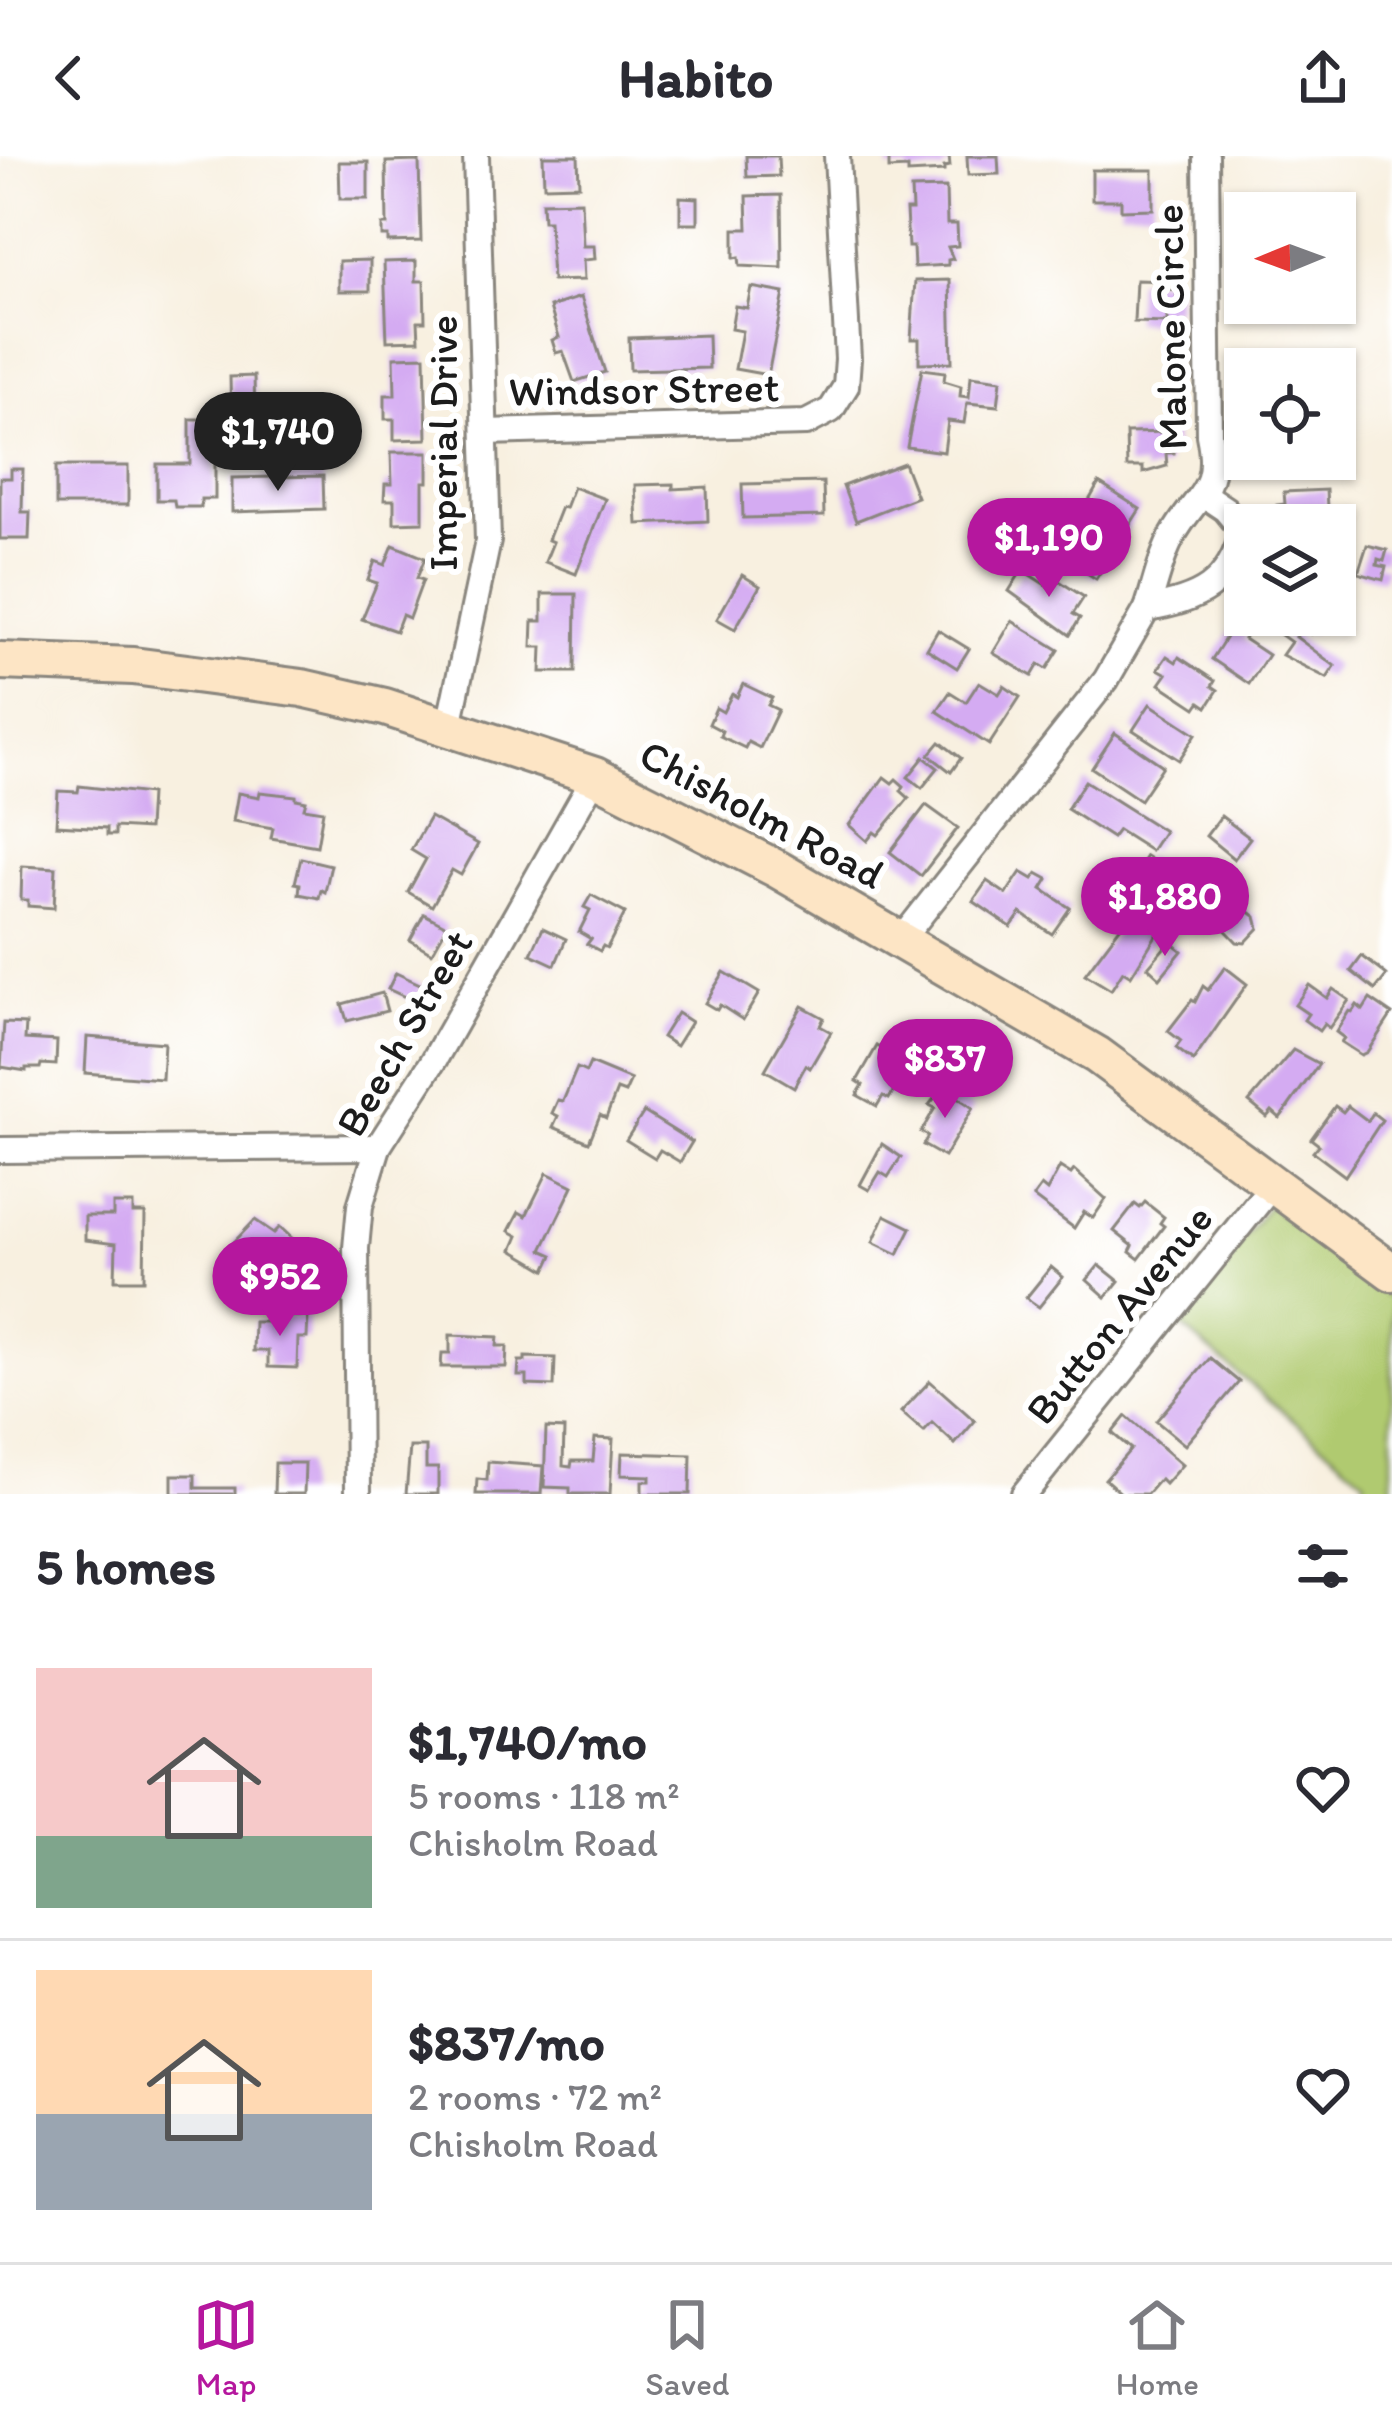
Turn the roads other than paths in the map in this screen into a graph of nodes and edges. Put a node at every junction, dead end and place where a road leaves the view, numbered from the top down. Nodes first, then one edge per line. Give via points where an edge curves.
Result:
1 (476, 156) edge
2 (837, 156) edge
3 (1206, 156) edge
4 (485, 432) junction
5 (1204, 495) junction
6 (1147, 609) junction
7 (0, 661) edge
8 (449, 726) junction
9 (595, 776) junction
10 (901, 940) junction
11 (377, 1147) junction
12 (0, 1150) edge
13 (1274, 1184) junction
14 (1392, 1272) edge
15 (358, 1494) edge
16 (1024, 1494) edge

1 - 4 street, Imperial Drive
2 - 4 street, Windsor Street via 848,359 846,386 831,410 806,423 748,428
3 - 5 street, Malone Circle via 1214,464
4 - 8 street, Imperial Drive via 488,542
5 - 6 street, Malone Circle via 1170,540
5 - 6 street, Malone Circle via 1243,531 1235,562 1190,601
6 - 10 street, Malone Circle via 1106,680
7 - 8 main road, Chisholm Road via 302,688
8 - 9 main road, Chisholm Road
9 - 10 main road, Chisholm Road
9 - 11 street, Beech Street
10 - 13 main road, Chisholm Road via 1097,1054
11 - 12 street
11 - 15 street, Beech Street via 356,1248
13 - 14 main road, Chisholm Road
13 - 16 street, Button Avenue

